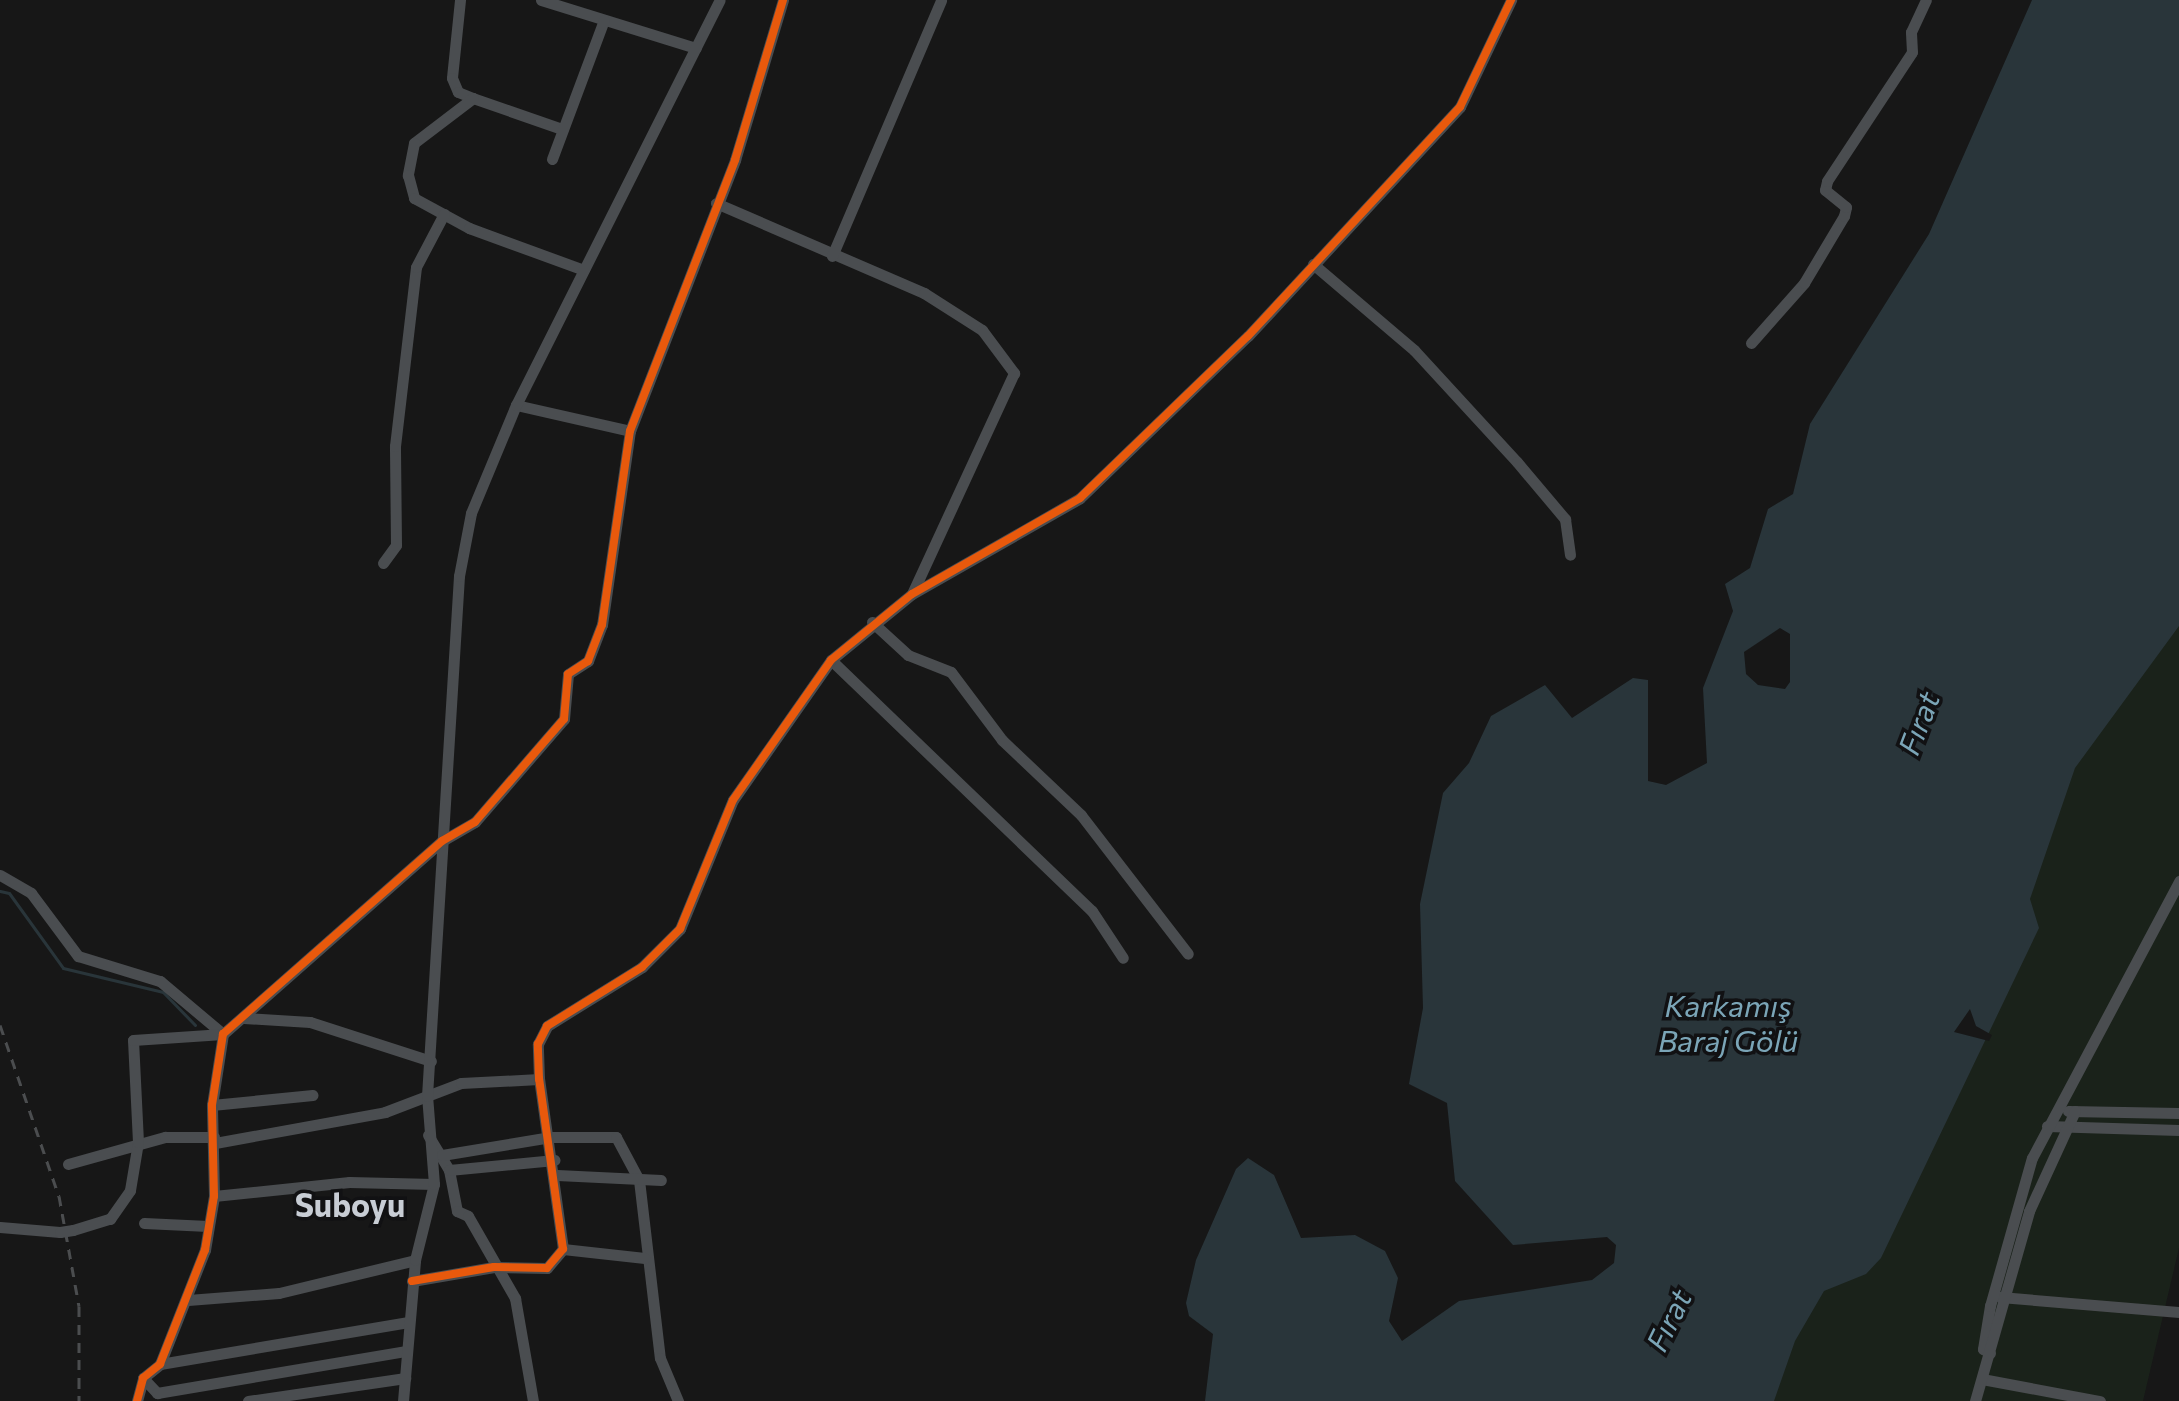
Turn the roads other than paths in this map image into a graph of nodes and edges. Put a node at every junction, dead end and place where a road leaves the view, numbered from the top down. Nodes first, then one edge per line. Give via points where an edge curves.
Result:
1 (460, 0) edge
2 (541, 0) edge
3 (720, 0) edge
4 (783, 0) edge
5 (941, 0) edge
6 (1511, 0) edge
7 (1926, 0) edge
8 (604, 20) junction
9 (696, 48) junction
10 (473, 98) junction
11 (559, 128) junction
12 (552, 159) dead end
13 (716, 203) junction
14 (444, 214) junction
15 (832, 256) junction
16 (1313, 264) junction
17 (584, 270) junction
18 (1751, 343) dead end
19 (516, 405) junction
20 (630, 431) junction
21 (1570, 555) dead end
22 (383, 563) dead end
23 (912, 594) junction
24 (872, 622) junction
25 (831, 660) junction
26 (442, 841) junction
27 (0, 875) edge
28 (2179, 881) edge
29 (1188, 954) dead end
30 (1123, 958) dead end
31 (244, 1018) junction
32 (223, 1034) junction
33 (431, 1061) junction
34 (539, 1079) junction
35 (313, 1095) dead end
36 (427, 1096) junction
37 (212, 1105) junction
38 (2055, 1111) junction
39 (2075, 1111) junction
40 (2179, 1113) edge
41 (2070, 1124) junction
42 (2047, 1126) junction
43 (2179, 1130) edge
44 (427, 1133) junction
45 (551, 1137) junction
46 (214, 1140) junction
47 (138, 1142) junction
48 (442, 1155) junction
49 (555, 1160) junction
50 (68, 1164) dead end
51 (449, 1170) junction
52 (557, 1175) junction
53 (639, 1180) junction
54 (661, 1180) dead end
55 (434, 1184) junction
56 (214, 1196) junction
57 (144, 1223) dead end
58 (208, 1226) junction
59 (0, 1227) edge
60 (563, 1249) junction
61 (645, 1258) junction
62 (415, 1260) junction
63 (494, 1267) junction
64 (412, 1281) junction
65 (1998, 1297) junction
66 (188, 1300) junction
67 (2179, 1312) edge
68 (408, 1322) junction
69 (406, 1351) junction
70 (160, 1364) junction
71 (143, 1378) junction
72 (405, 1378) junction
73 (1982, 1379) junction
74 (137, 1401) edge
75 (248, 1401) edge
76 (403, 1401) edge
77 (533, 1401) edge
78 (678, 1401) edge
79 (1975, 1401) edge
80 (2100, 1401) edge

1 - 10 street via 452,78 458,92
2 - 8 street
3 - 9 street
4 - 13 street
5 - 15 street
6 - 16 street via 1460,107
7 - 18 street via 1911,32 1912,52 1827,181 1825,190 1846,207 1844,216 1804,283
8 - 9 street
8 - 11 street
9 - 17 street
10 - 11 street
10 - 14 street via 414,143 408,175 414,198
11 - 12 street
13 - 15 street
13 - 20 street
14 - 17 street
14 - 22 street via 416,267 395,446 396,545
15 - 23 street via 935,300 982,330 1014,373
16 - 21 street via 1414,350 1517,462 1565,519
16 - 23 street via 1080,498
17 - 19 street
19 - 20 street
19 - 26 street via 482,479 463,552
20 - 26 street via 602,625 588,661 568,674 564,719 510,789
23 - 24 street
24 - 25 street
24 - 29 street via 908,655 951,672 1002,740 1081,815
25 - 30 street via 1092,911
25 - 34 street via 733,800 680,929 642,967 547,1026 538,1044
26 - 31 street
26 - 33 street
27 - 32 street via 31,893 78,956 160,981
28 - 38 street
31 - 32 street
31 - 33 street via 310,1022
32 - 37 street
32 - 47 street via 133,1040
33 - 36 street
34 - 36 street via 461,1083
34 - 45 street
35 - 37 street
36 - 44 street
36 - 46 street via 385,1112
37 - 46 street
38 - 39 street
38 - 42 street
39 - 40 street
39 - 41 street
41 - 42 street
41 - 43 street
41 - 65 street via 2029,1211
42 - 65 street via 2016,1200
44 - 48 street
44 - 55 street
45 - 48 street
45 - 49 street
45 - 53 street via 616,1137
46 - 47 street
46 - 56 street
47 - 50 street via 105,1159
47 - 59 street, bridge via 130,1190 110,1219 60,1232
48 - 51 street
49 - 51 street
49 - 52 street
51 - 63 street via 457,1211 468,1216
52 - 53 street
52 - 60 street
53 - 54 street
53 - 61 street
55 - 56 street via 349,1182
55 - 62 street
56 - 58 street
57 - 58 street
58 - 66 street
60 - 61 street
60 - 63 street via 547,1268
61 - 78 street via 660,1358
62 - 64 street
62 - 66 street via 279,1293
63 - 64 street
63 - 77 street via 523,1323
64 - 68 street
65 - 67 street
65 - 73 street
66 - 70 street
68 - 69 street
68 - 70 street
69 - 71 street via 157,1393
69 - 72 street
70 - 71 street
71 - 74 street
72 - 75 street
72 - 76 street
73 - 79 street
73 - 80 street

